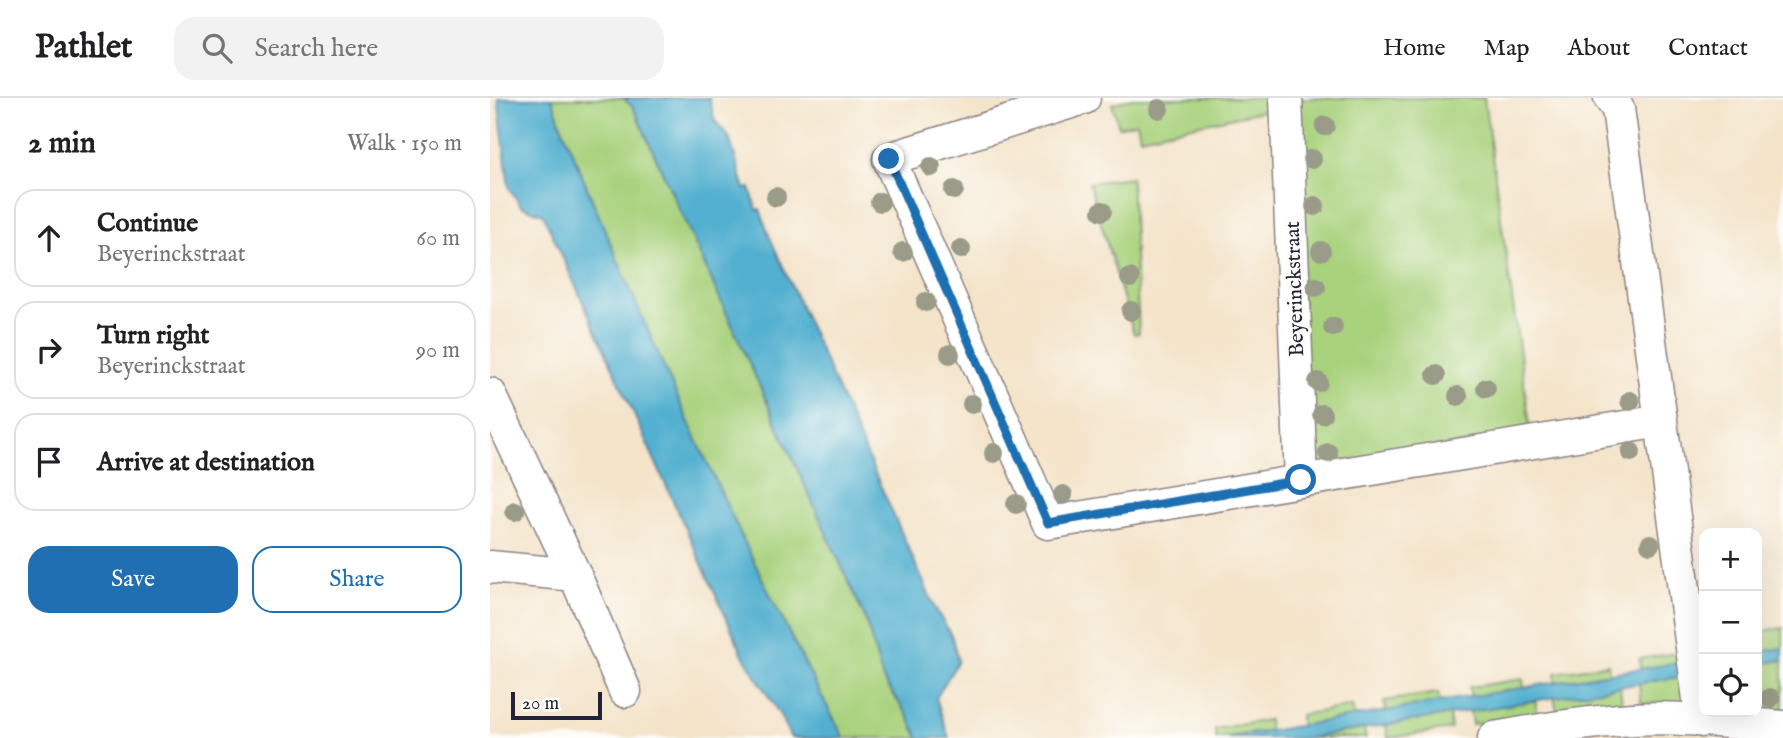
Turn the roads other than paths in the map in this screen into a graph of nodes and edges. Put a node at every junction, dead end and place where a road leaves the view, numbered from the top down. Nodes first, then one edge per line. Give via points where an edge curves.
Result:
1 (1084, 98) edge
2 (1286, 98) edge
3 (1610, 98) edge
4 (490, 394) edge
5 (1661, 421) junction
6 (1301, 480) junction
7 (490, 567) edge
8 (575, 575) junction
9 (625, 691) dead end
10 (1702, 721) junction
11 (1783, 727) edge
12 (1494, 738) edge

1 - 6 street via 889,159 1048,523
2 - 6 street, Beyerinckstraat
3 - 5 street via 1618,109
4 - 8 street
5 - 6 street
5 - 10 street
7 - 8 street
8 - 9 street
10 - 11 street
10 - 12 street via 1596,722

